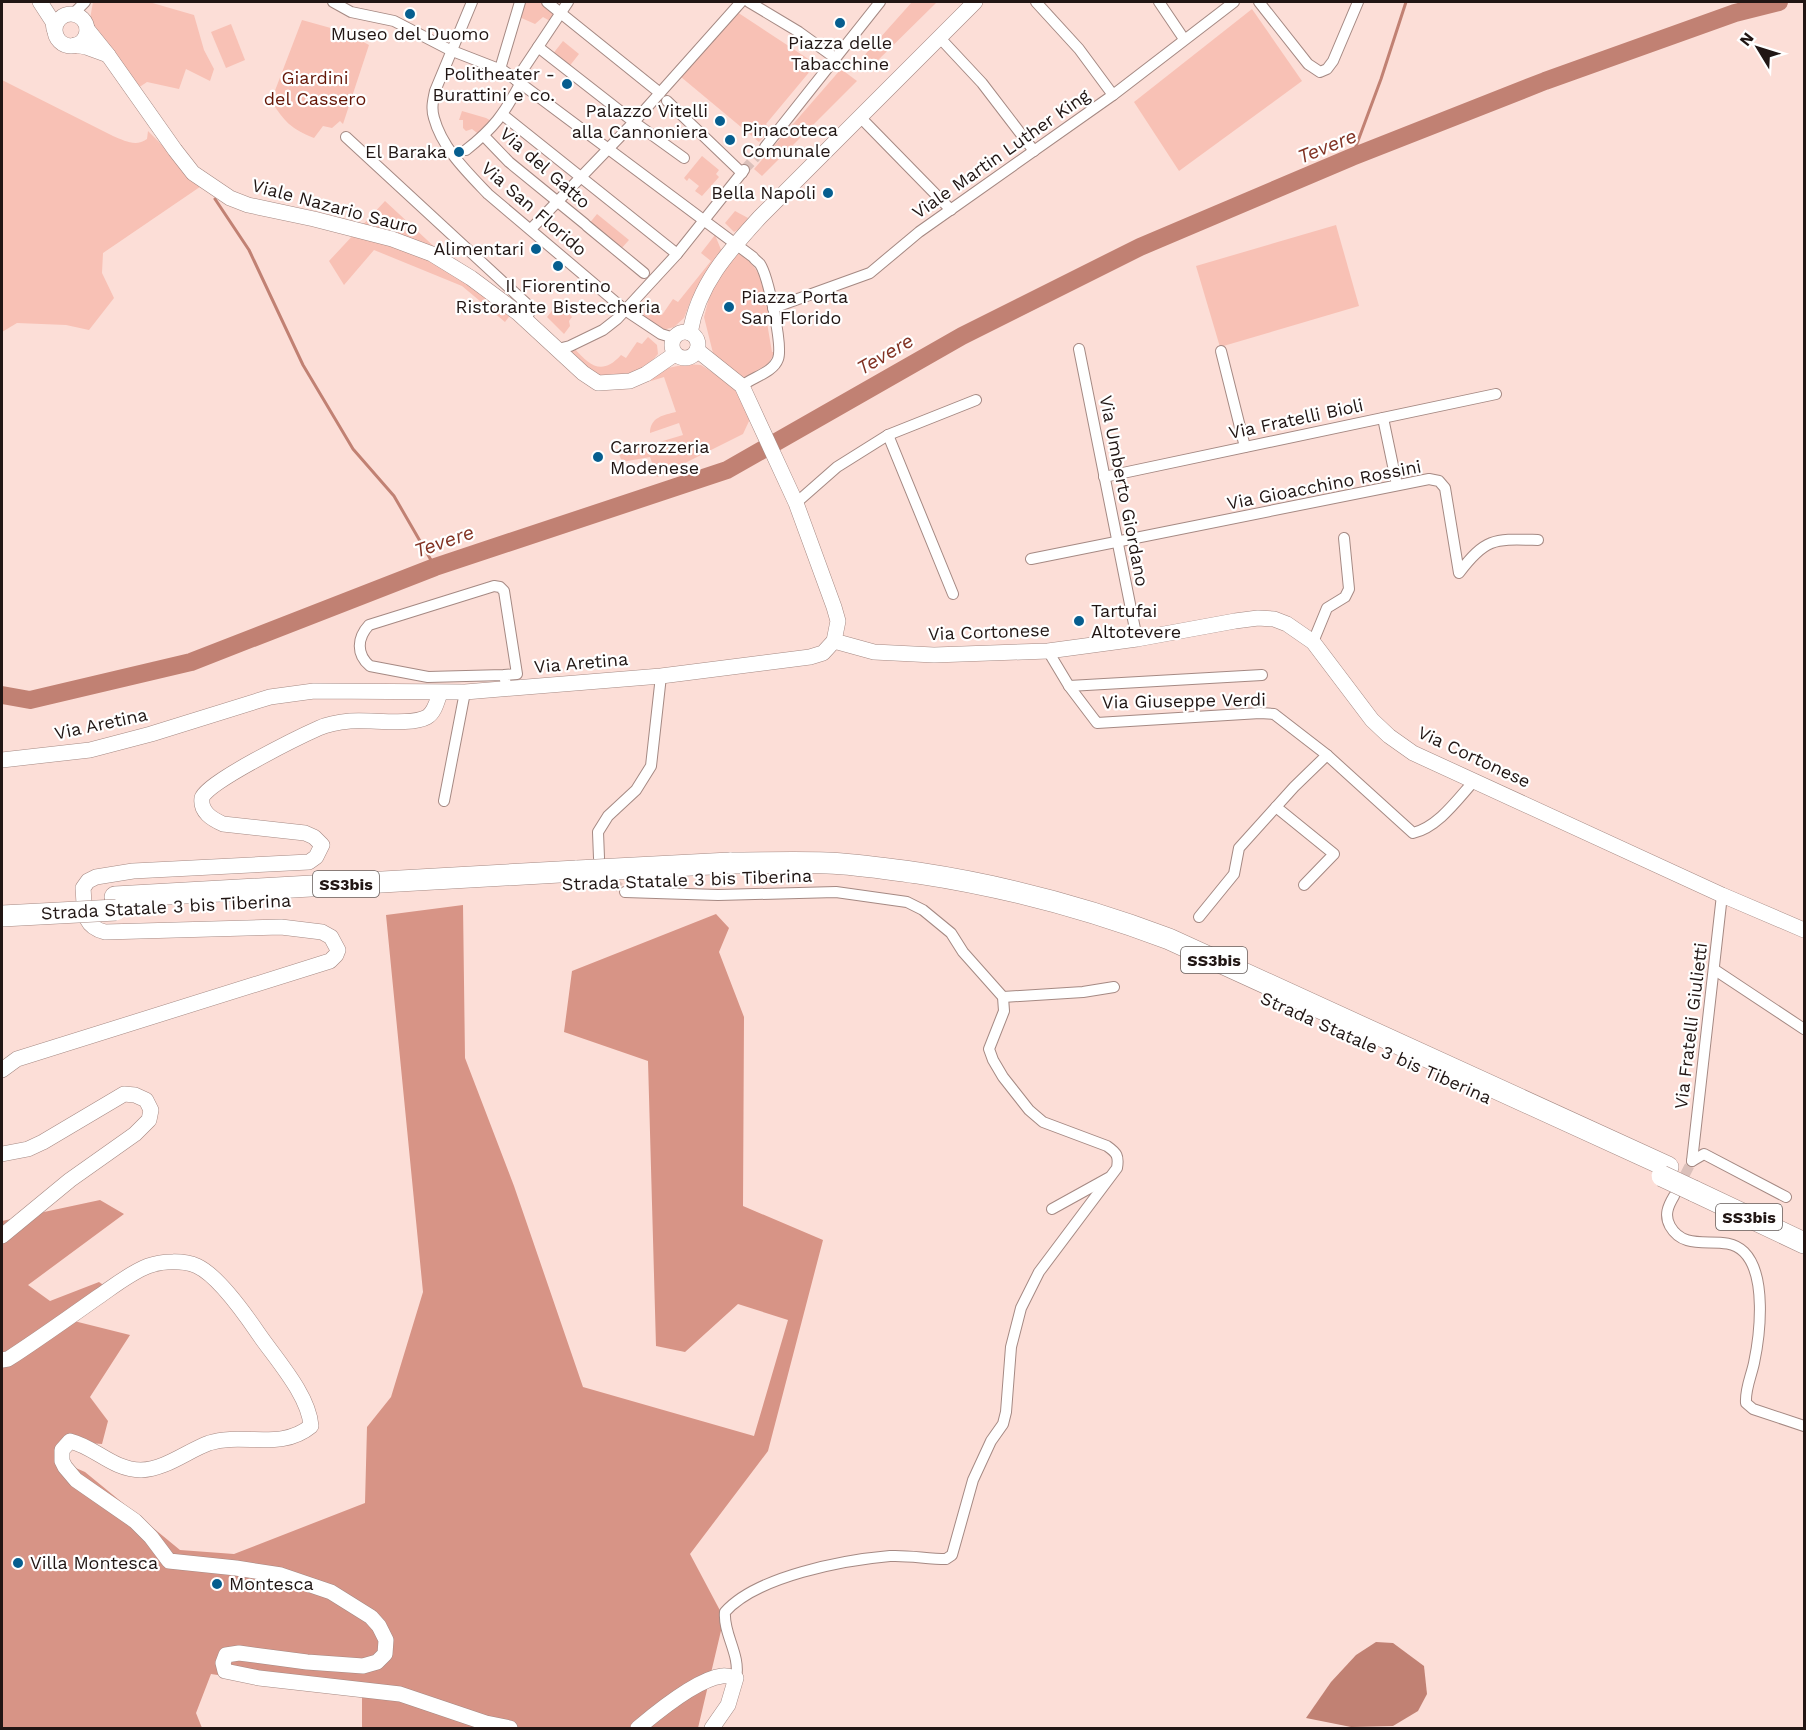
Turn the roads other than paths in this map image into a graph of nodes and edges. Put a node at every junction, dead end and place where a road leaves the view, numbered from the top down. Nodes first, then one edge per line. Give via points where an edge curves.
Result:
1 (40, 2) edge
2 (47, 2) edge
3 (85, 2) edge
4 (333, 2) edge
5 (472, 2) edge
6 (520, 2) edge
7 (547, 2) edge
8 (568, 2) edge
9 (741, 2) edge
10 (748, 2) edge
11 (880, 2) edge
12 (975, 2) edge
13 (1036, 2) edge
14 (1159, 2) edge
15 (1234, 2) edge
16 (1259, 2) edge
17 (1358, 2) edge
18 (561, 11) junction
19 (71, 14) junction
20 (54, 29) junction
21 (87, 29) junction
22 (939, 38) junction
23 (1184, 39) junction
24 (75, 45) junction
25 (538, 47) junction
26 (450, 50) junction
27 (108, 55) junction
28 (836, 58) junction
29 (500, 69) junction
30 (518, 82) junction
31 (1113, 95) junction
32 (662, 96) junction
33 (503, 115) junction
34 (860, 117) junction
35 (634, 122) junction
36 (484, 136) junction
37 (345, 137) dead end
38 (765, 147) tunnel mouth
39 (609, 149) junction
40 (1034, 151) junction
41 (461, 155) junction
42 (684, 158) dead end
43 (582, 177) junction
44 (558, 203) junction
45 (951, 210) junction
46 (703, 219) junction
47 (531, 230) junction
48 (735, 245) junction
49 (677, 254) junction
50 (647, 276) junction
51 (773, 308) junction
52 (626, 309) junction
53 (526, 320) junction
54 (690, 333) junction
55 (674, 338) junction
56 (558, 349) junction
57 (1079, 349) dead end
58 (697, 350) junction
59 (1221, 351) dead end
60 (675, 354) junction
61 (742, 386) junction
62 (1496, 394) dead end
63 (976, 400) dead end
64 (1383, 418) junction
65 (888, 435) junction
66 (1245, 447) junction
67 (1104, 477) junction
68 (1397, 485) junction
69 (796, 504) junction
70 (1344, 538) dead end
71 (1538, 540) dead end
72 (1117, 543) junction
73 (1031, 560) dead end
74 (953, 594) dead end
75 (1137, 639) junction
76 (834, 641) junction
77 (1313, 642) junction
78 (1047, 651) junction
79 (1262, 675) dead end
80 (661, 676) junction
81 (506, 682) junction
82 (1069, 686) junction
83 (465, 692) junction
84 (440, 693) junction
85 (1327, 756) junction
86 (2, 760) edge
87 (1474, 781) junction
88 (444, 801) dead end
89 (1276, 807) junction
90 (599, 858) tunnel mouth
91 (1304, 885) dead end
92 (625, 892) tunnel mouth
93 (1722, 895) junction
94 (115, 903) junction
95 (2, 904) edge
96 (2, 916) edge
97 (1198, 917) dead end
98 (1804, 930) edge
99 (1715, 970) junction
100 (1114, 987) dead end
101 (1003, 997) junction
102 (1804, 1029) edge
103 (2, 1070) edge
104 (2, 1154) edge
105 (1111, 1176) junction
106 (1689, 1190) junction
107 (1786, 1197) dead end
108 (1052, 1209) dead end
109 (1804, 1230) edge
110 (2, 1236) edge
111 (1804, 1243) edge
112 (2, 1360) edge
113 (1804, 1426) edge
114 (736, 1678) junction
115 (510, 1728) edge
116 (638, 1728) edge
117 (712, 1728) edge

1 - 20 street
2 - 19 street
3 - 19 street
4 - 26 street via 351,12 394,21
5 - 26 street, Via San Florido
6 - 29 street
7 - 18 street
8 - 18 street
9 - 32 street
10 - 28 street
11 - 28 street
12 - 22 street
13 - 31 street via 1079,49
14 - 23 street
15 - 23 street, Viale Martin Luther King
16 - 17 street via 1308,64 1320,72 1333,61
18 - 25 street
18 - 32 street
19 - 20 street via 59,19
19 - 21 street via 82,18
20 - 24 street via 61,43
21 - 24 street
21 - 27 street, Viale Nazario Sauro
22 - 34 street
22 - 40 street via 982,82
23 - 31 street, Viale Martin Luther King
24 - 27 street
25 - 30 street
25 - 35 street
26 - 29 street
26 - 41 street, Via San Florido via 435,91 433,117 443,141
27 - 53 street, Viale Nazario Sauro via 193,173 230,198 409,244 471,278
28 - 38 street
29 - 30 street
30 - 33 street
30 - 39 street
31 - 40 street, Viale Martin Luther King
32 - 35 street
32 - 46 street via 743,172
33 - 36 street
33 - 43 street
34 - 45 street
34 - 48 street
35 - 39 street
35 - 42 street
36 - 41 street
36 - 44 street, Via del Gatto
37 - 53 street via 529,306
39 - 43 street
39 - 46 street
40 - 45 street, Viale Martin Luther King
41 - 47 street, Via San Florido via 488,194
43 - 44 street
43 - 49 street
44 - 47 street
44 - 50 street, Via del Gatto
45 - 51 street, Viale Martin Luther King via 870,273
46 - 48 street
46 - 49 street
47 - 52 street, Via San Florido
48 - 51 street via 760,264
48 - 54 street via 700,296
49 - 50 street
50 - 52 street
51 - 61 street via 779,359 771,369
52 - 55 street, Via San Florido via 661,334
52 - 56 street via 603,330
53 - 56 street, Viale Nazario Sauro
54 - 55 street via 681,332
54 - 58 street via 698,342
55 - 60 street
56 - 60 street, Viale Nazario Sauro via 598,383 630,381
57 - 67 street, Via Umberto Giordano
58 - 60 street via 687,358
58 - 61 street
59 - 66 street
61 - 69 street
62 - 64 street, Via Fratelli Bioli
63 - 65 street
64 - 66 street, Via Fratelli Bioli
64 - 68 street
65 - 69 street via 837,467
65 - 74 street
66 - 67 street, Via Fratelli Bioli
67 - 72 street, Via Umberto Giordano
68 - 71 street, Via Gioacchino Rossini via 1429,479 1444,488 1459,573 1472,556 1494,541
68 - 72 street, Via Gioacchino Rossini
69 - 76 street via 838,621
70 - 77 street via 1349,589 1345,597 1327,608
72 - 73 street, Via Gioacchino Rossini
72 - 75 street, Via Umberto Giordano
75 - 77 street, Via Cortonese via 1258,618 1287,624
75 - 78 street, Via Cortonese
76 - 78 street, Via Cortonese via 874,652 934,655
76 - 80 street, Via Aretina via 823,653 810,657
77 - 87 street, Via Cortonese via 1372,720 1389,736 1413,753
78 - 82 street, Via Giuseppe Verdi
79 - 82 street
80 - 81 street, Via Aretina
80 - 90 street via 651,766 636,790 597,832
81 - 81 street via 428,677 370,666 363,660 359,642 362,632 369,625 500,587 504,591 516,674
81 - 83 street, Via Aretina
82 - 85 street, Via Giuseppe Verdi via 1097,723 1274,714
83 - 84 street, Via Aretina
83 - 88 street
84 - 86 street, Via Aretina via 315,691 270,697 90,750
84 - 103 street via 428,717 350,721 320,727 222,778 204,793 204,809 223,824 314,837 322,845 309,862 133,871 96,877 83,888 86,920 105,932 281,927 322,932 331,937 339,950 336,956 17,1059
85 - 87 street, Via Giuseppe Verdi via 1413,833 1424,830 1446,813
85 - 89 street
87 - 93 street, Via Cortonese
89 - 91 street via 1334,854
89 - 97 street via 1239,848 1234,874
92 - 101 street via 836,892 907,902 951,933
93 - 98 street, Via Cortonese
93 - 99 street, Via Fratelli Giulietti
94 - 95 highway, Strada Statale 3 bis Tiberina / SS3bis
94 - 96 highway, Strada Statale 3 bis Tiberina / SS3bis, bridge
94 - 106 highway, Strada Statale 3 bis Tiberina / SS3bis, bridge via 730,869 879,880 961,893 1066,917 1165,952 1665,1172
99 - 102 street
99 - 107 street, Via Fratelli Giulietti via 1692,1161 1704,1154
100 - 101 street
101 - 105 street via 1004,1011 989,1048 1003,1077 1043,1122 1115,1152 1119,1158
104 - 110 street via 44,1142 124,1094 147,1101 151,1110 148,1120 135,1134 70,1180
105 - 108 street
105 - 114 street via 1029,1288 1011,1347 1003,1424 973,1480 952,1555 946,1559 890,1556 829,1566 793,1575 742,1597 725,1612 724,1618 738,1671
106 - 109 highway, Strada Statale 3 bis Tiberina / SS3bis
106 - 111 highway, Strada Statale 3 bis Tiberina / SS3bis
106 - 113 street via 1667,1208 1667,1220 1675,1234 1686,1241 1731,1244 1744,1252 1753,1267 1760,1297 1759,1337 1746,1403
112 - 115 street via 36,1342 151,1264 184,1262 211,1274 295,1386 310,1413 311,1426 282,1440 209,1443 142,1470 120,1467 70,1441 62,1450 65,1467 76,1480 135,1521 169,1561 281,1575 331,1592 370,1617 386,1640 385,1654 377,1662 363,1666 240,1653 226,1655 225,1671 400,1694
114 - 116 street via 723,1676 699,1685
114 - 117 street via 728,1705

